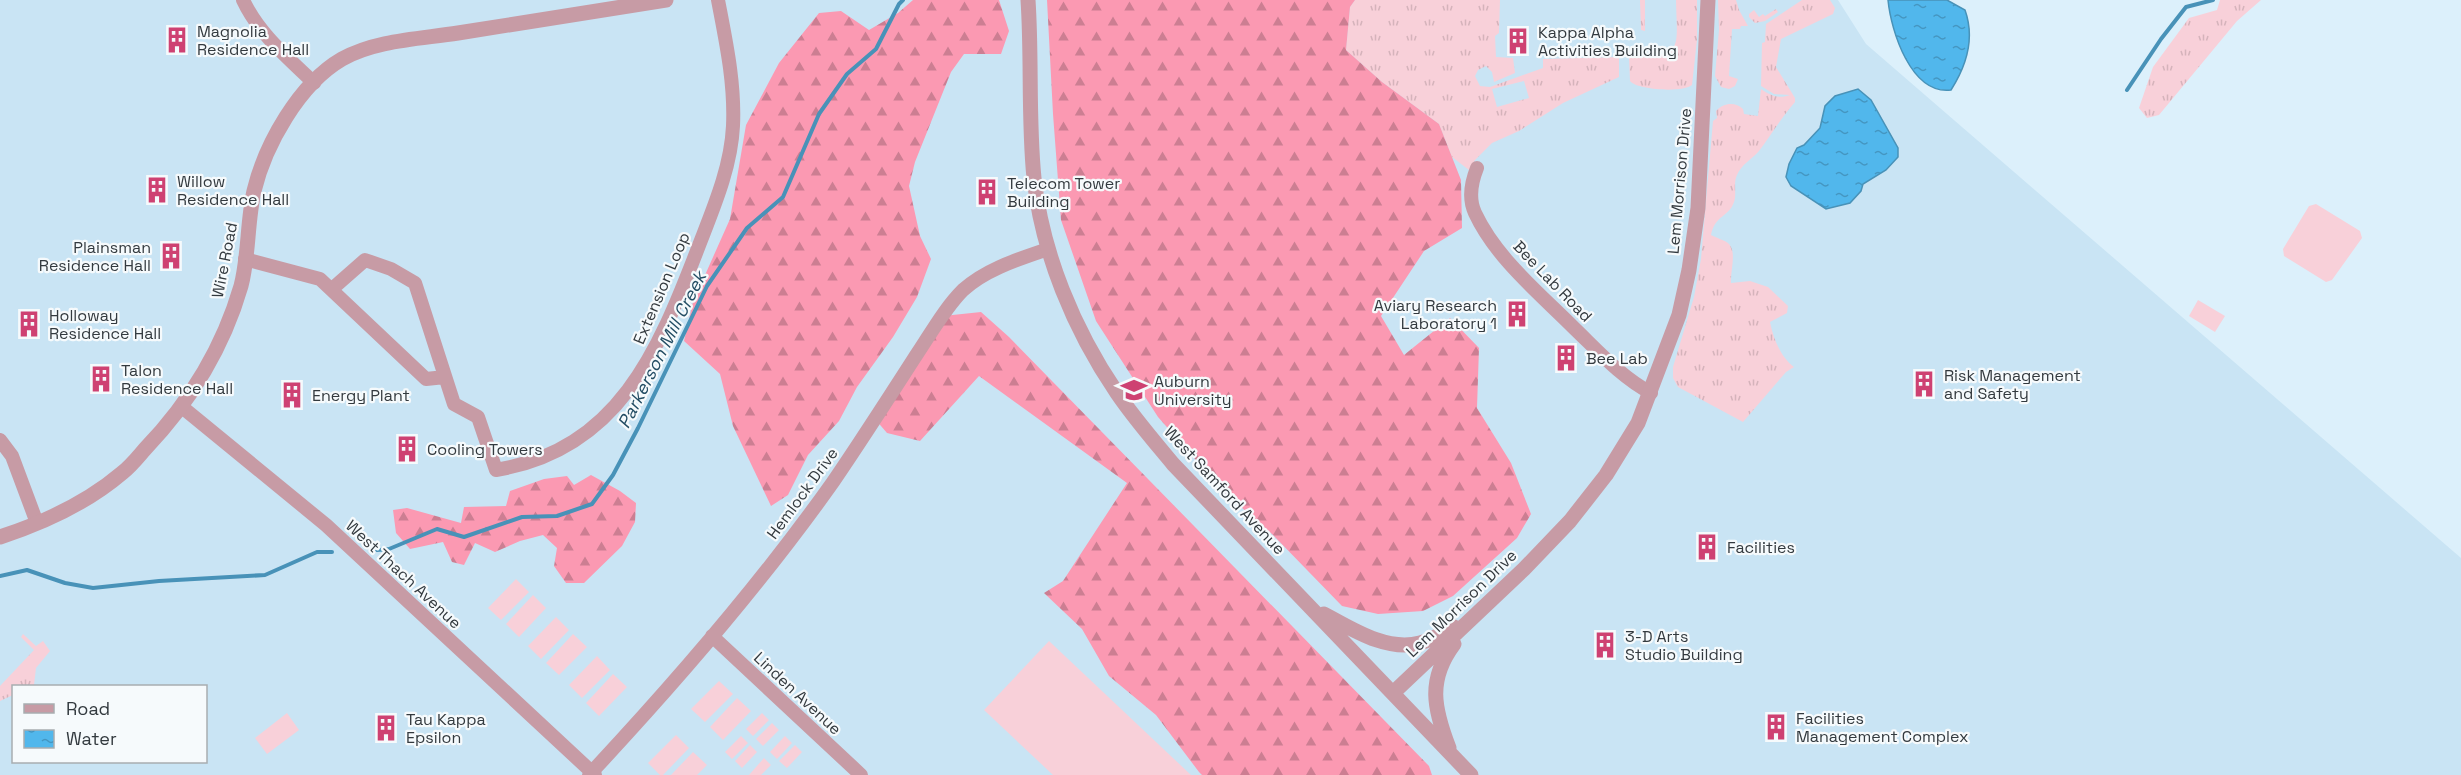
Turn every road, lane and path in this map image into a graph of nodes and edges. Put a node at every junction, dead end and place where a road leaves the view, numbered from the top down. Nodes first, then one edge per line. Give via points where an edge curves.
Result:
1 (243, 0) edge
2 (666, 0) edge
3 (718, 0) edge
4 (1028, 0) edge
5 (1708, 0) edge
6 (314, 82) junction
7 (1477, 168) dead end
8 (1048, 249) junction
9 (245, 259) junction
10 (332, 289) junction
11 (445, 377) junction
12 (1651, 393) junction
13 (182, 407) junction
14 (0, 440) edge
15 (37, 523) junction
16 (0, 537) edge
17 (1312, 608) junction
18 (1470, 619) junction
19 (712, 636) junction
20 (1393, 693) junction
21 (1452, 755) junction
22 (592, 774) edge
23 (861, 775) edge
24 (1471, 775) edge

1 - 6 street via 274,46
2 - 6 street, Wire Road via 379,47 343,59
3 - 11 street, Extension Loop via 732,88 733,128 726,168 674,308 631,387 605,418 573,444 523,466 496,470 478,417 454,404
4 - 8 street, West Samford Avenue via 1034,178
5 - 12 street, Lem Morrison Drive via 1698,208 1679,315
6 - 9 street, Wire Road via 284,121 266,154 254,192
7 - 12 street, Bee Lab Road via 1470,193 1486,233 1542,296 1619,372
8 - 17 street, West Samford Avenue via 1077,322 1127,407 1173,464
8 - 19 street, Hemlock Drive via 1010,262 972,282 962,292 803,523
9 - 10 street via 320,279
9 - 13 street, Wire Road via 229,322
10 - 11 street via 426,380
10 - 11 street, Extension Loop via 365,260 416,283
12 - 18 street, Lem Morrison Drive via 1623,449 1589,498 1550,543
13 - 15 street, Wire Road via 123,472 91,496
13 - 22 street, West Thach Avenue via 326,525
14 - 15 street via 12,456
15 - 16 street, Wire Road
17 - 18 street via 1366,636 1397,645 1419,644
17 - 20 street, West Samford Avenue
18 - 20 street, Lem Morrison Drive
18 - 21 street via 1443,660 1436,684 1436,706
19 - 22 street, Hemlock Drive
19 - 23 street, Linden Avenue
20 - 21 street, West Samford Avenue
21 - 24 street, West Samford Avenue

